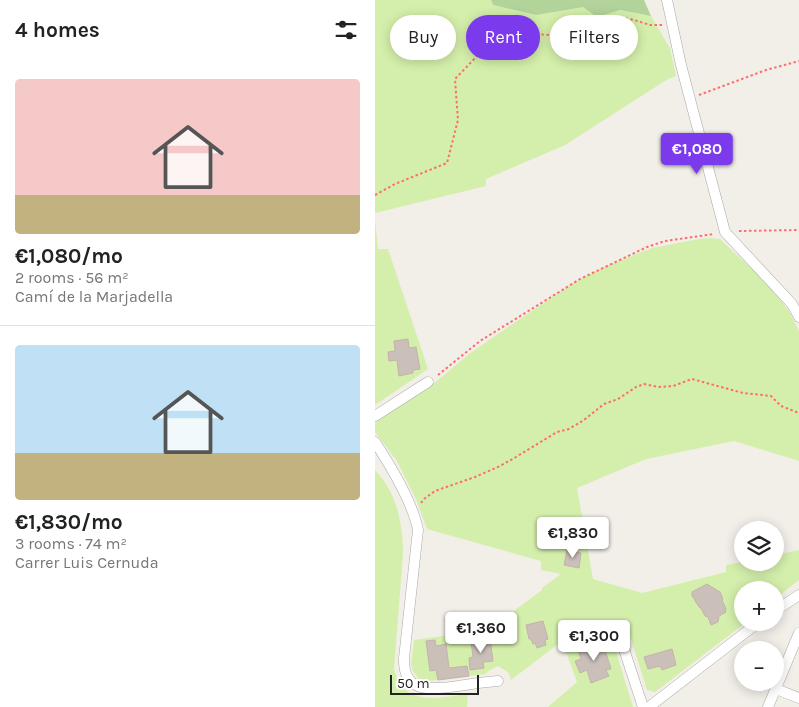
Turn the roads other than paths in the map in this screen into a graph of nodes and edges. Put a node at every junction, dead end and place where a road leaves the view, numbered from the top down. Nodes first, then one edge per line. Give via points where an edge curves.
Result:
1 (667, 0) edge
2 (799, 317) edge
3 (428, 382) road end
4 (375, 416) edge
5 (375, 442) edge
6 (799, 595) edge
7 (784, 605) edge
8 (747, 631) edge
9 (799, 633) edge
10 (620, 637) dead end
11 (784, 670) edge
12 (498, 681) dead end
13 (775, 691) edge
14 (781, 691) edge
15 (799, 698) edge
16 (643, 707) edge
17 (649, 707) edge
18 (768, 707) edge

1 - 2 street via 725,232 792,304
3 - 4 street
5 - 12 street via 413,512 418,530 403,669 407,679 417,687 433,689
6 - 7 street
8 - 17 street
9 - 11 street
10 - 16 street
13 - 18 street
14 - 15 street

